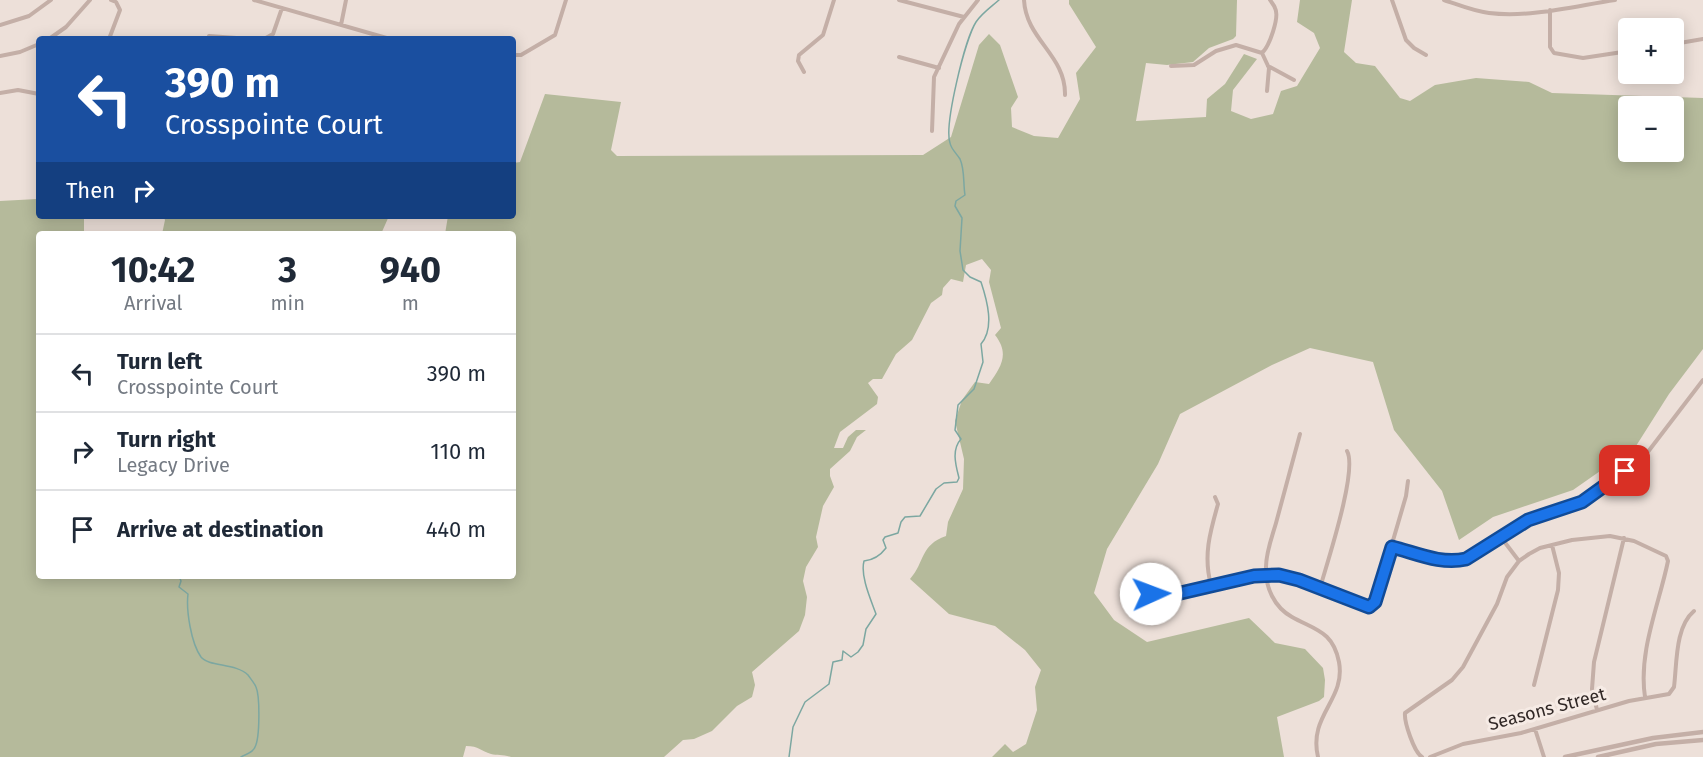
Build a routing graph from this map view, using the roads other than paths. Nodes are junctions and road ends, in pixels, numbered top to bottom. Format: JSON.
{"nodes":[{"id":1,"x":51,"y":0,"type":"edge"},
{"id":2,"x":90,"y":0,"type":"edge"},
{"id":3,"x":111,"y":0,"type":"edge"},
{"id":4,"x":254,"y":0,"type":"edge"},
{"id":5,"x":346,"y":0,"type":"edge"},
{"id":6,"x":567,"y":0,"type":"edge"},
{"id":7,"x":834,"y":0,"type":"edge"},
{"id":8,"x":899,"y":0,"type":"edge"},
{"id":9,"x":978,"y":0,"type":"edge"},
{"id":10,"x":1024,"y":0,"type":"edge"},
{"id":11,"x":1392,"y":0,"type":"edge"},
{"id":12,"x":1444,"y":0,"type":"edge"},
{"id":13,"x":1615,"y":0,"type":"edge"},
{"id":14,"x":1271,"y":2,"type":"edge"},
{"id":15,"x":282,"y":8,"type":"junction"},
{"id":16,"x":1550,"y":10,"type":"junction"},
{"id":17,"x":964,"y":17,"type":"junction"},
{"id":18,"x":0,"y":25,"type":"edge"},
{"id":19,"x":341,"y":25,"type":"junction"},
{"id":20,"x":58,"y":36,"type":"edge"},
{"id":21,"x":110,"y":36,"type":"edge"},
{"id":22,"x":269,"y":36,"type":"edge"},
{"id":23,"x":380,"y":36,"type":"edge"},
{"id":24,"x":1703,"y":39,"type":"edge"},
{"id":25,"x":1684,"y":42,"type":"edge"},
{"id":26,"x":36,"y":45,"type":"edge"},
{"id":27,"x":1262,"y":53,"type":"junction"},
{"id":28,"x":1618,"y":53,"type":"edge"},
{"id":29,"x":516,"y":55,"type":"edge"},
{"id":30,"x":1426,"y":55,"type":"dead end"},
{"id":31,"x":0,"y":56,"type":"edge"},
{"id":32,"x":900,"y":57,"type":"dead end"},
{"id":33,"x":1171,"y":66,"type":"dead end"},
{"id":34,"x":1268,"y":66,"type":"junction"},
{"id":35,"x":939,"y":68,"type":"junction"},
{"id":36,"x":804,"y":72,"type":"dead end"},
{"id":37,"x":1294,"y":80,"type":"dead end"},
{"id":38,"x":1267,"y":91,"type":"dead end"},
{"id":39,"x":0,"y":93,"type":"edge"},
{"id":40,"x":36,"y":93,"type":"edge"},
{"id":41,"x":1065,"y":95,"type":"dead end"},
{"id":42,"x":932,"y":131,"type":"dead end"},
{"id":43,"x":1703,"y":380,"type":"edge"},
{"id":44,"x":1300,"y":434,"type":"dead end"},
{"id":45,"x":1347,"y":452,"type":"dead end"},
{"id":46,"x":1408,"y":481,"type":"dead end"},
{"id":47,"x":1215,"y":497,"type":"dead end"},
{"id":48,"x":1500,"y":536,"type":"junction"},
{"id":49,"x":1624,"y":538,"type":"junction"},
{"id":50,"x":1552,"y":544,"type":"junction"},
{"id":51,"x":1392,"y":547,"type":"junction"},
{"id":52,"x":1519,"y":561,"type":"junction"},
{"id":53,"x":1142,"y":570,"type":"dead end"},
{"id":54,"x":1266,"y":575,"type":"junction"},
{"id":55,"x":1211,"y":585,"type":"junction"},
{"id":56,"x":1320,"y":588,"type":"junction"},
{"id":57,"x":1694,"y":611,"type":"dead end"},
{"id":58,"x":1534,"y":684,"type":"dead end"},
{"id":59,"x":1645,"y":697,"type":"junction"},
{"id":60,"x":1597,"y":711,"type":"junction"},
{"id":61,"x":1535,"y":729,"type":"junction"},
{"id":62,"x":1703,"y":732,"type":"edge"},
{"id":63,"x":1703,"y":740,"type":"edge"},
{"id":64,"x":1420,"y":756,"type":"edge"},
{"id":65,"x":1318,"y":757,"type":"edge"},
{"id":66,"x":1430,"y":757,"type":"edge"},
{"id":67,"x":1544,"y":757,"type":"edge"},
{"id":68,"x":1565,"y":757,"type":"edge"},
{"id":69,"x":1598,"y":757,"type":"edge"}],
"edges":[{"from":1,"to":18,"type":"street"},
{"from":2,"to":20,"type":"street"},
{"from":3,"to":21,"type":"street"},
{"from":4,"to":15,"type":"street"},
{"from":5,"to":19,"type":"street"},
{"from":6,"to":29,"type":"street"},
{"from":7,"to":36,"type":"street"},
{"from":8,"to":17,"type":"street"},
{"from":9,"to":17,"type":"street"},
{"from":10,"to":41,"type":"street"},
{"from":11,"to":30,"type":"street"},
{"from":12,"to":16,"type":"street"},
{"from":13,"to":16,"type":"street"},
{"from":14,"to":27,"type":"street"},
{"from":15,"to":19,"type":"street"},
{"from":15,"to":22,"type":"street"},
{"from":16,"to":28,"type":"street"},
{"from":17,"to":35,"type":"street"},
{"from":19,"to":23,"type":"street"},
{"from":24,"to":25,"type":"street"},
{"from":26,"to":31,"type":"street"},
{"from":27,"to":33,"type":"street"},
{"from":27,"to":34,"type":"street"},
{"from":32,"to":35,"type":"street"},
{"from":34,"to":37,"type":"street"},
{"from":34,"to":38,"type":"street"},
{"from":35,"to":42,"type":"street"},
{"from":39,"to":40,"type":"street"},
{"from":43,"to":48,"type":"street"},
{"from":44,"to":54,"type":"street"},
{"from":45,"to":56,"type":"street"},
{"from":46,"to":51,"type":"street"},
{"from":47,"to":55,"type":"street"},
{"from":48,"to":51,"type":"street"},
{"from":48,"to":52,"type":"street"},
{"from":49,"to":50,"type":"street"},
{"from":49,"to":59,"type":"street"},
{"from":49,"to":60,"type":"street"},
{"from":50,"to":52,"type":"street"},
{"from":50,"to":58,"type":"street"},
{"from":51,"to":56,"type":"street"},
{"from":52,"to":64,"type":"street"},
{"from":53,"to":55,"type":"street"},
{"from":54,"to":55,"type":"street"},
{"from":54,"to":56,"type":"street"},
{"from":54,"to":65,"type":"street"},
{"from":57,"to":59,"type":"street","name":"Seasons Street"},
{"from":59,"to":60,"type":"street","name":"Seasons Street"},
{"from":60,"to":61,"type":"street","name":"Seasons Street"},
{"from":61,"to":66,"type":"street","name":"Seasons Street"},
{"from":61,"to":67,"type":"street"},
{"from":62,"to":68,"type":"street"},
{"from":63,"to":69,"type":"street"}]}
